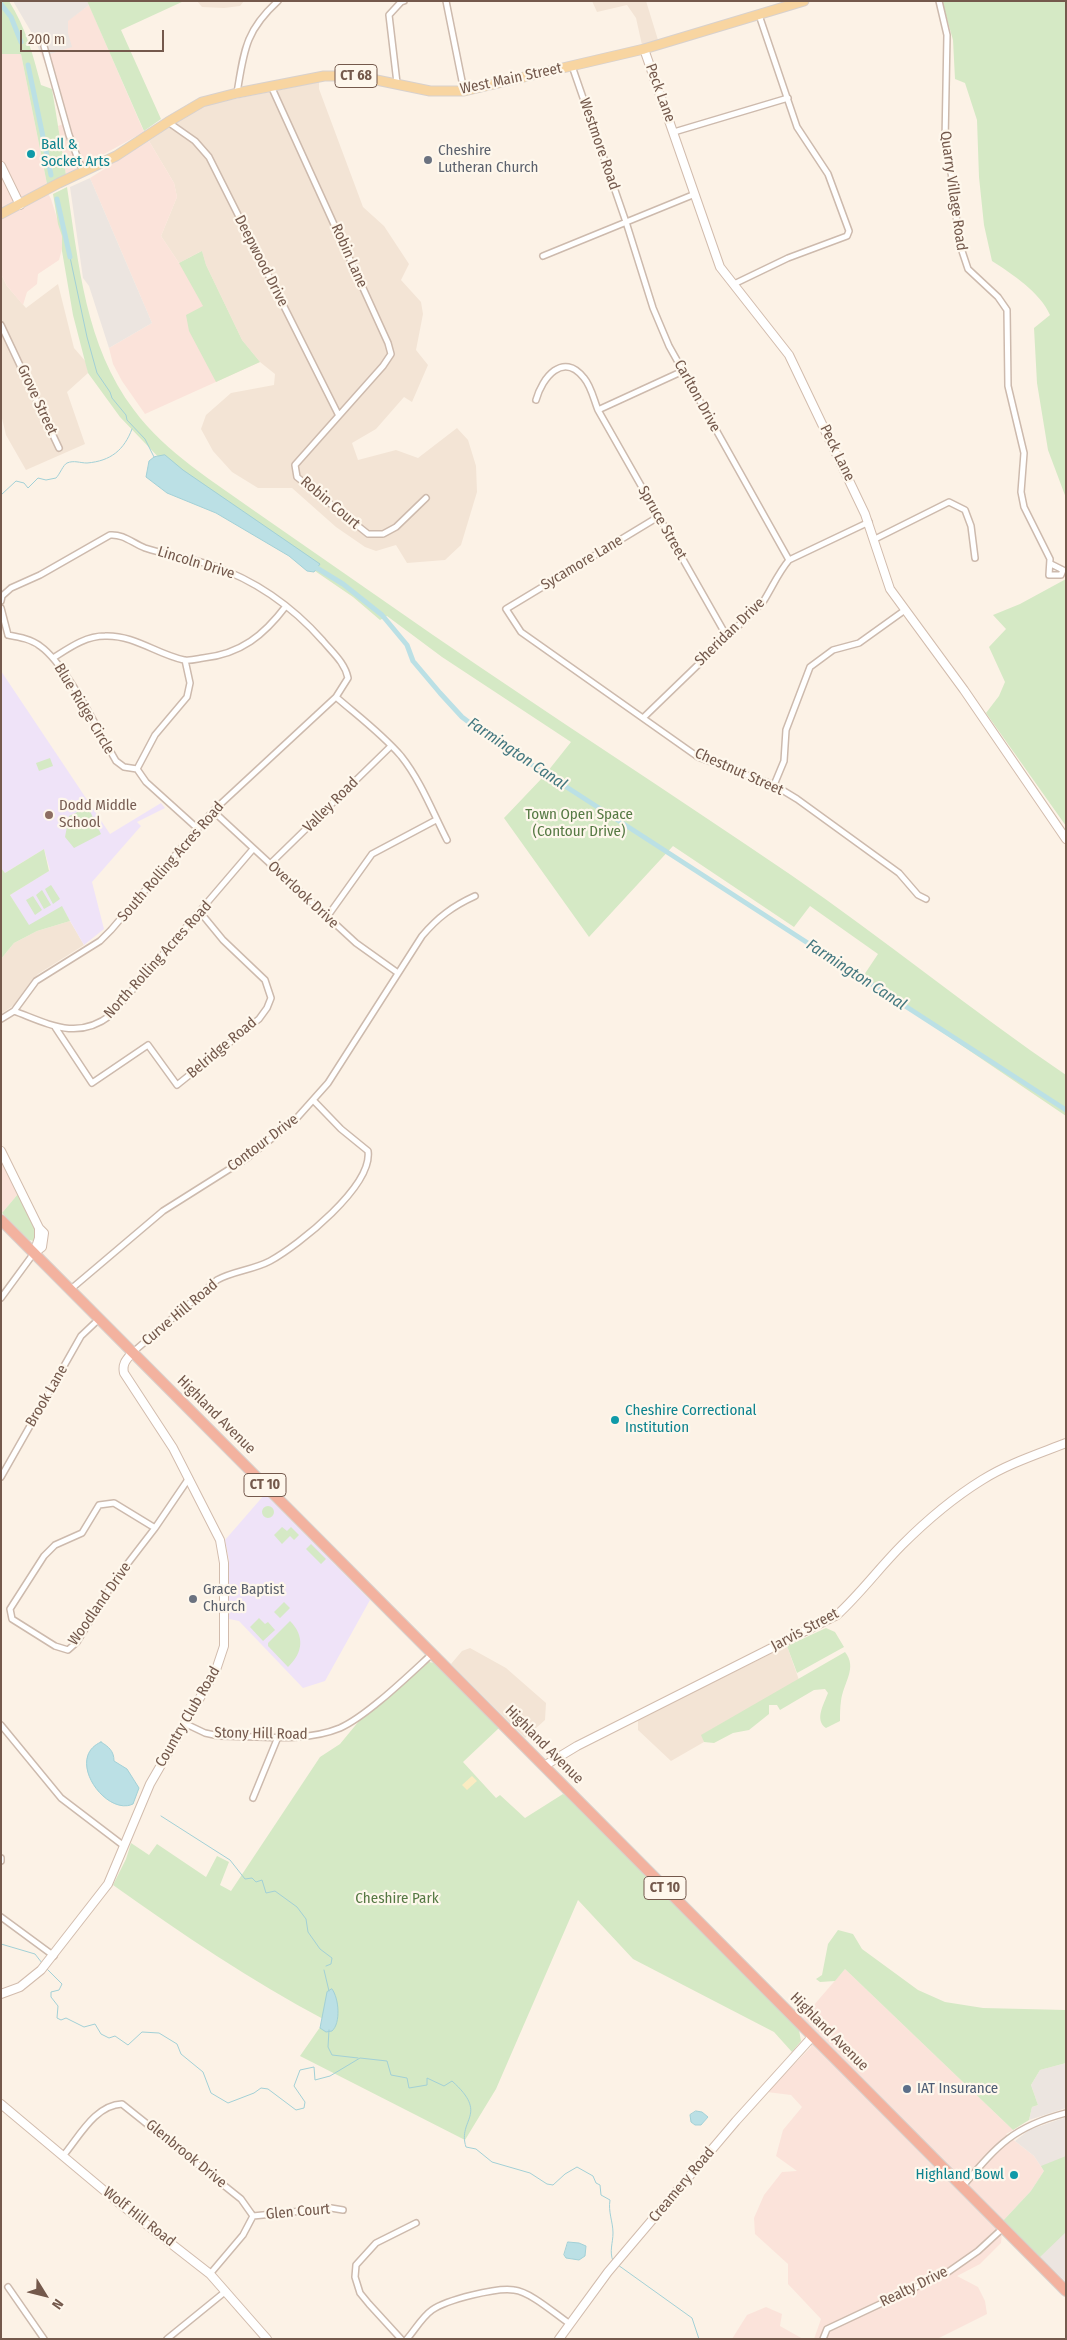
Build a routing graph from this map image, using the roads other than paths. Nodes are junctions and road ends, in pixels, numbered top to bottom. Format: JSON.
{"nodes":[{"id":1,"x":278,"y":1,"type":"edge"},
{"id":2,"x":404,"y":1,"type":"edge"},
{"id":3,"x":446,"y":1,"type":"edge"},
{"id":4,"x":804,"y":1,"type":"edge"},
{"id":5,"x":939,"y":1,"type":"edge"},
{"id":6,"x":272,"y":4,"type":"edge"},
{"id":7,"x":759,"y":15,"type":"junction"},
{"id":8,"x":44,"y":46,"type":"dead end"},
{"id":9,"x":644,"y":49,"type":"junction"},
{"id":10,"x":572,"y":66,"type":"junction"},
{"id":11,"x":397,"y":83,"type":"junction"},
{"id":12,"x":271,"y":86,"type":"junction"},
{"id":13,"x":464,"y":91,"type":"junction"},
{"id":14,"x":237,"y":93,"type":"junction"},
{"id":15,"x":788,"y":98,"type":"junction"},
{"id":16,"x":168,"y":122,"type":"junction"},
{"id":17,"x":674,"y":132,"type":"junction"},
{"id":18,"x":1,"y":166,"type":"edge"},
{"id":19,"x":83,"y":172,"type":"junction"},
{"id":20,"x":695,"y":194,"type":"junction"},
{"id":21,"x":20,"y":205,"type":"junction"},
{"id":22,"x":1,"y":214,"type":"edge"},
{"id":23,"x":626,"y":222,"type":"junction"},
{"id":24,"x":543,"y":256,"type":"dead end"},
{"id":25,"x":734,"y":284,"type":"junction"},
{"id":26,"x":1,"y":325,"type":"edge"},
{"id":27,"x":683,"y":371,"type":"junction"},
{"id":28,"x":536,"y":400,"type":"dead end"},
{"id":29,"x":598,"y":410,"type":"junction"},
{"id":30,"x":338,"y":414,"type":"junction"},
{"id":31,"x":59,"y":448,"type":"dead end"},
{"id":32,"x":426,"y":498,"type":"dead end"},
{"id":33,"x":658,"y":517,"type":"junction"},
{"id":34,"x":869,"y":522,"type":"junction"},
{"id":35,"x":875,"y":539,"type":"junction"},
{"id":36,"x":975,"y":558,"type":"dead end"},
{"id":37,"x":789,"y":560,"type":"junction"},
{"id":38,"x":1051,"y":564,"type":"dead end"},
{"id":39,"x":1,"y":601,"type":"edge"},
{"id":40,"x":286,"y":606,"type":"junction"},
{"id":41,"x":1,"y":608,"type":"edge"},
{"id":42,"x":506,"y":609,"type":"joint"},
{"id":43,"x":905,"y":610,"type":"junction"},
{"id":44,"x":726,"y":635,"type":"junction"},
{"id":45,"x":8,"y":636,"type":"junction"},
{"id":46,"x":1,"y":639,"type":"edge"},
{"id":47,"x":53,"y":658,"type":"junction"},
{"id":48,"x":186,"y":660,"type":"junction"},
{"id":49,"x":336,"y":697,"type":"junction"},
{"id":50,"x":643,"y":718,"type":"junction"},
{"id":51,"x":391,"y":746,"type":"junction"},
{"id":52,"x":137,"y":769,"type":"junction"},
{"id":53,"x":774,"y":785,"type":"junction"},
{"id":54,"x":213,"y":811,"type":"junction"},
{"id":55,"x":436,"y":820,"type":"junction"},
{"id":56,"x":197,"y":828,"type":"junction"},
{"id":57,"x":447,"y":840,"type":"dead end"},
{"id":58,"x":1066,"y":840,"type":"edge"},
{"id":59,"x":254,"y":849,"type":"junction"},
{"id":60,"x":270,"y":864,"type":"junction"},
{"id":61,"x":476,"y":896,"type":"dead end"},
{"id":62,"x":926,"y":899,"type":"dead end"},
{"id":63,"x":200,"y":912,"type":"junction"},
{"id":64,"x":327,"y":917,"type":"junction"},
{"id":65,"x":398,"y":973,"type":"junction"},
{"id":66,"x":14,"y":1011,"type":"junction"},
{"id":67,"x":1,"y":1019,"type":"edge"},
{"id":68,"x":55,"y":1026,"type":"junction"},
{"id":69,"x":314,"y":1101,"type":"junction"},
{"id":70,"x":1,"y":1151,"type":"edge"},
{"id":71,"x":1,"y":1220,"type":"edge"},
{"id":72,"x":34,"y":1253,"type":"junction"},
{"id":73,"x":71,"y":1289,"type":"junction"},
{"id":74,"x":1,"y":1298,"type":"edge"},
{"id":75,"x":99,"y":1319,"type":"junction"},
{"id":76,"x":132,"y":1353,"type":"junction"},
{"id":77,"x":1066,"y":1443,"type":"edge"},
{"id":78,"x":1,"y":1477,"type":"edge"},
{"id":79,"x":189,"y":1478,"type":"junction"},
{"id":80,"x":155,"y":1528,"type":"junction"},
{"id":81,"x":432,"y":1654,"type":"junction"},
{"id":82,"x":184,"y":1723,"type":"junction"},
{"id":83,"x":1,"y":1725,"type":"edge"},
{"id":84,"x":278,"y":1737,"type":"junction"},
{"id":85,"x":544,"y":1766,"type":"junction"},
{"id":86,"x":253,"y":1798,"type":"dead end"},
{"id":87,"x":124,"y":1846,"type":"junction"},
{"id":88,"x":1,"y":1917,"type":"edge"},
{"id":89,"x":52,"y":1958,"type":"junction"},
{"id":90,"x":1,"y":1994,"type":"edge"},
{"id":91,"x":812,"y":2037,"type":"junction"},
{"id":92,"x":1,"y":2104,"type":"edge"},
{"id":93,"x":1066,"y":2113,"type":"edge"},
{"id":94,"x":63,"y":2156,"type":"junction"},
{"id":95,"x":962,"y":2186,"type":"junction"},
{"id":96,"x":343,"y":2210,"type":"dead end"},
{"id":97,"x":252,"y":2216,"type":"junction"},
{"id":98,"x":416,"y":2223,"type":"dead end"},
{"id":99,"x":1003,"y":2228,"type":"junction"},
{"id":100,"x":210,"y":2274,"type":"junction"},
{"id":101,"x":8,"y":2287,"type":"dead end"},
{"id":102,"x":226,"y":2290,"type":"junction"},
{"id":103,"x":1066,"y":2291,"type":"edge"},
{"id":104,"x":570,"y":2324,"type":"junction"},
{"id":105,"x":44,"y":2339,"type":"edge"},
{"id":106,"x":167,"y":2339,"type":"edge"},
{"id":107,"x":268,"y":2339,"type":"edge"},
{"id":108,"x":401,"y":2339,"type":"edge"},
{"id":109,"x":407,"y":2339,"type":"edge"},
{"id":110,"x":559,"y":2339,"type":"edge"},
{"id":111,"x":823,"y":2339,"type":"edge"}],
"edges":[{"from":1,"to":6,"type":"street"},
{"from":2,"to":11,"type":"street"},
{"from":3,"to":13,"type":"street"},
{"from":4,"to":7,"type":"main road","name":"West Main Street","number":"CT 68"},
{"from":5,"to":38,"type":"street","name":"Quarry Village Road"},
{"from":6,"to":14,"type":"street"},
{"from":7,"to":9,"type":"main road","name":"West Main Street","number":"CT 68"},
{"from":7,"to":15,"type":"street"},
{"from":8,"to":19,"type":"street"},
{"from":9,"to":10,"type":"main road","name":"West Main Street","number":"CT 68"},
{"from":9,"to":17,"type":"street","name":"Peck Lane"},
{"from":10,"to":13,"type":"main road","name":"West Main Street","number":"CT 68"},
{"from":10,"to":23,"type":"street","name":"Westmore Road"},
{"from":11,"to":12,"type":"main road","name":"West Main Street","number":"CT 68"},
{"from":11,"to":13,"type":"main road","name":"West Main Street","number":"CT 68"},
{"from":12,"to":14,"type":"main road","name":"West Main Street","number":"CT 68"},
{"from":12,"to":30,"type":"street","name":"Robin Lane"},
{"from":14,"to":16,"type":"main road","name":"West Main Street","number":"CT 68"},
{"from":15,"to":17,"type":"street"},
{"from":15,"to":25,"type":"street"},
{"from":16,"to":19,"type":"main road","name":"West Main Street","number":"CT 68"},
{"from":16,"to":30,"type":"street","name":"Deepwood Drive"},
{"from":17,"to":20,"type":"street","name":"Peck Lane"},
{"from":18,"to":21,"type":"street"},
{"from":19,"to":21,"type":"main road","name":"West Main Street","number":"CT 68"},
{"from":20,"to":23,"type":"street"},
{"from":20,"to":25,"type":"street","name":"Peck Lane"},
{"from":21,"to":22,"type":"main road","name":"West Main Street","number":"CT 68"},
{"from":23,"to":24,"type":"street"},
{"from":23,"to":27,"type":"street","name":"Carlton Drive"},
{"from":25,"to":34,"type":"street","name":"Peck Lane"},
{"from":26,"to":31,"type":"street","name":"Grove Street"},
{"from":27,"to":29,"type":"street"},
{"from":27,"to":37,"type":"street","name":"Carlton Drive"},
{"from":28,"to":29,"type":"street","name":"Spruce Street"},
{"from":29,"to":33,"type":"street","name":"Spruce Street"},
{"from":30,"to":32,"type":"street","name":"Robin Court"},
{"from":33,"to":42,"type":"street","name":"Sycamore Lane"},
{"from":33,"to":44,"type":"street","name":"Spruce Street"},
{"from":34,"to":35,"type":"street","name":"Peck Lane"},
{"from":34,"to":37,"type":"street"},
{"from":35,"to":36,"type":"street"},
{"from":35,"to":43,"type":"street","name":"Peck Lane"},
{"from":37,"to":44,"type":"street","name":"Sheridan Drive"},
{"from":39,"to":40,"type":"street","name":"Lincoln Drive"},
{"from":40,"to":48,"type":"street"},
{"from":40,"to":49,"type":"street","name":"Lincoln Drive"},
{"from":41,"to":45,"type":"street"},
{"from":42,"to":50,"type":"street","name":"Chestnut Street"},
{"from":43,"to":53,"type":"street"},
{"from":43,"to":58,"type":"street","name":"Peck Lane"},
{"from":44,"to":50,"type":"street","name":"Sheridan Drive"},
{"from":45,"to":46,"type":"street"},
{"from":45,"to":47,"type":"street","name":"Blue Ridge Circle"},
{"from":47,"to":48,"type":"street"},
{"from":47,"to":52,"type":"street","name":"Blue Ridge Circle"},
{"from":48,"to":52,"type":"street"},
{"from":49,"to":51,"type":"street"},
{"from":49,"to":54,"type":"street","name":"South Rolling Acres Road"},
{"from":50,"to":53,"type":"street","name":"Chestnut Street"},
{"from":51,"to":55,"type":"street"},
{"from":51,"to":60,"type":"street","name":"Valley Road"},
{"from":52,"to":56,"type":"street"},
{"from":53,"to":62,"type":"street","name":"Chestnut Street"},
{"from":54,"to":56,"type":"street","name":"South Rolling Acres Road"},
{"from":54,"to":59,"type":"street","name":"Overlook Drive"},
{"from":55,"to":57,"type":"street"},
{"from":55,"to":64,"type":"street"},
{"from":56,"to":66,"type":"street","name":"South Rolling Acres Road"},
{"from":59,"to":60,"type":"street","name":"Overlook Drive"},
{"from":59,"to":63,"type":"street","name":"North Rolling Acres Road"},
{"from":60,"to":64,"type":"street","name":"Overlook Drive"},
{"from":61,"to":65,"type":"street","name":"Contour Drive"},
{"from":63,"to":68,"type":"street","name":"North Rolling Acres Road"},
{"from":63,"to":68,"type":"street","name":"Belridge Road"},
{"from":64,"to":65,"type":"street","name":"Overlook Drive"},
{"from":65,"to":69,"type":"street","name":"Contour Drive"},
{"from":66,"to":67,"type":"street","name":"South Rolling Acres Road"},
{"from":66,"to":68,"type":"street","name":"North Rolling Acres Road"},
{"from":69,"to":73,"type":"street","name":"Contour Drive"},
{"from":69,"to":76,"type":"street","name":"Curve Hill Road"},
{"from":70,"to":72,"type":"street"},
{"from":71,"to":72,"type":"highway","name":"Highland Avenue","number":"CT 10"},
{"from":72,"to":73,"type":"highway","name":"Highland Avenue","number":"CT 10"},
{"from":72,"to":74,"type":"street"},
{"from":73,"to":75,"type":"highway","name":"Highland Avenue","number":"CT 10"},
{"from":75,"to":76,"type":"highway","name":"Highland Avenue","number":"CT 10"},
{"from":75,"to":78,"type":"street","name":"Brook Lane"},
{"from":76,"to":79,"type":"street","name":"Country Club Road"},
{"from":76,"to":81,"type":"highway","name":"Highland Avenue","number":"CT 10"},
{"from":77,"to":85,"type":"street","name":"Jarvis Street"},
{"from":79,"to":80,"type":"street","name":"Woodland Drive"},
{"from":79,"to":82,"type":"street","name":"Country Club Road"},
{"from":80,"to":80,"type":"street","name":"Woodland Drive"},
{"from":81,"to":84,"type":"street","name":"Stony Hill Road"},
{"from":81,"to":85,"type":"highway","name":"Highland Avenue","number":"CT 10"},
{"from":82,"to":84,"type":"street","name":"Stony Hill Road"},
{"from":82,"to":87,"type":"street","name":"Country Club Road"},
{"from":83,"to":87,"type":"street"},
{"from":84,"to":86,"type":"street"},
{"from":85,"to":91,"type":"highway","name":"Highland Avenue","number":"CT 10"},
{"from":87,"to":89,"type":"street","name":"Country Club Road"},
{"from":88,"to":89,"type":"street"},
{"from":89,"to":90,"type":"street","name":"Country Club Road"},
{"from":91,"to":95,"type":"highway","name":"Highland Avenue","number":"CT 10"},
{"from":91,"to":104,"type":"street","name":"Creamery Road"},
{"from":92,"to":94,"type":"street","name":"Wolf Hill Road"},
{"from":93,"to":95,"type":"street"},
{"from":94,"to":97,"type":"street","name":"Glenbrook Drive"},
{"from":94,"to":100,"type":"street","name":"Wolf Hill Road"},
{"from":95,"to":99,"type":"highway","name":"Highland Avenue","number":"CT 10"},
{"from":96,"to":97,"type":"street","name":"Glen Court"},
{"from":97,"to":100,"type":"street"},
{"from":98,"to":108,"type":"street"},
{"from":99,"to":103,"type":"highway","name":"Highland Avenue","number":"CT 10"},
{"from":99,"to":111,"type":"street","name":"Realty Drive"},
{"from":100,"to":102,"type":"street","name":"Wolf Hill Road"},
{"from":101,"to":105,"type":"street"},
{"from":102,"to":106,"type":"street"},
{"from":102,"to":107,"type":"street","name":"Wolf Hill Road"},
{"from":104,"to":109,"type":"street"},
{"from":104,"to":110,"type":"street","name":"Creamery Road"}]}
